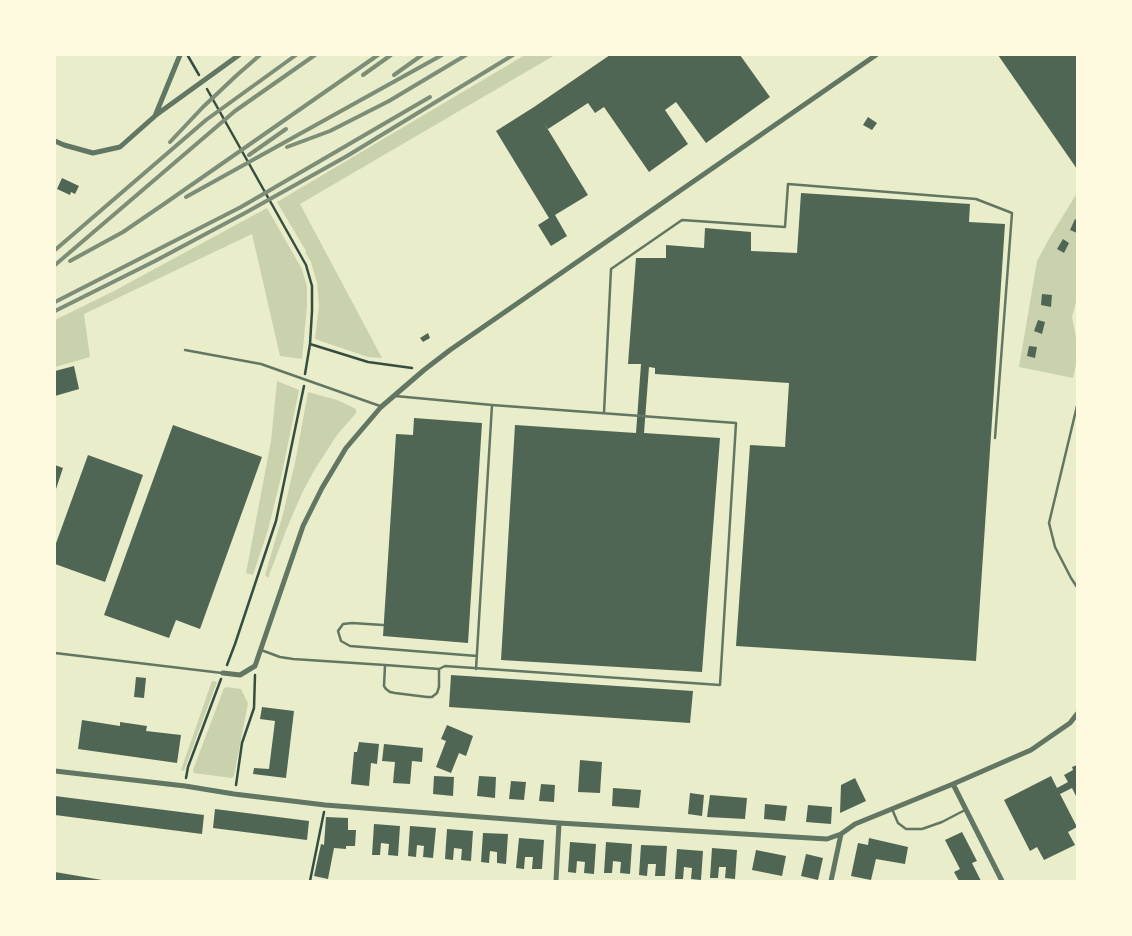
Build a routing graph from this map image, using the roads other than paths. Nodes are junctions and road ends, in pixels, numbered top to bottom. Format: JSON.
{"nodes":[{"id":1,"x":180,"y":55,"type":"edge"},
{"id":2,"x":239,"y":55,"type":"edge"},
{"id":3,"x":876,"y":55,"type":"edge"},
{"id":4,"x":155,"y":116,"type":"junction"},
{"id":5,"x":55,"y":141,"type":"edge"},
{"id":6,"x":184,"y":350,"type":"dead end"},
{"id":7,"x":394,"y":396,"type":"junction"},
{"id":8,"x":492,"y":405,"type":"junction"},
{"id":9,"x":1077,"y":406,"type":"edge"},
{"id":10,"x":381,"y":407,"type":"junction"},
{"id":11,"x":604,"y":413,"type":"junction"},
{"id":12,"x":995,"y":438,"type":"dead end"},
{"id":13,"x":1077,"y":587,"type":"edge"},
{"id":14,"x":384,"y":624,"type":"dead end"},
{"id":15,"x":261,"y":650,"type":"junction"},
{"id":16,"x":55,"y":653,"type":"edge"},
{"id":17,"x":477,"y":656,"type":"junction"},
{"id":18,"x":385,"y":665,"type":"junction"},
{"id":19,"x":439,"y":669,"type":"junction"},
{"id":20,"x":476,"y":669,"type":"junction"},
{"id":21,"x":223,"y":673,"type":"joint"},
{"id":22,"x":1077,"y":714,"type":"edge"},
{"id":23,"x":55,"y":770,"type":"edge"},
{"id":24,"x":953,"y":784,"type":"junction"},
{"id":25,"x":892,"y":809,"type":"junction"},
{"id":26,"x":966,"y":809,"type":"junction"},
{"id":27,"x":559,"y":823,"type":"junction"},
{"id":28,"x":841,"y":834,"type":"junction"},
{"id":29,"x":556,"y":881,"type":"edge"},
{"id":30,"x":831,"y":881,"type":"edge"},
{"id":31,"x":1002,"y":881,"type":"edge"}],
"edges":[{"from":1,"to":4,"type":"street"},
{"from":2,"to":4,"type":"street"},
{"from":3,"to":7,"type":"street"},
{"from":4,"to":5,"type":"street"},
{"from":6,"to":10,"type":"lane"},
{"from":7,"to":8,"type":"lane"},
{"from":7,"to":10,"type":"street"},
{"from":8,"to":11,"type":"lane"},
{"from":8,"to":17,"type":"lane"},
{"from":9,"to":13,"type":"lane"},
{"from":10,"to":15,"type":"street"},
{"from":11,"to":12,"type":"lane"},
{"from":11,"to":20,"type":"lane"},
{"from":14,"to":17,"type":"lane"},
{"from":15,"to":18,"type":"lane"},
{"from":15,"to":21,"type":"street"},
{"from":16,"to":21,"type":"lane"},
{"from":17,"to":20,"type":"lane"},
{"from":18,"to":19,"type":"lane"},
{"from":18,"to":19,"type":"lane"},
{"from":19,"to":20,"type":"lane"},
{"from":22,"to":24,"type":"street"},
{"from":23,"to":27,"type":"street"},
{"from":24,"to":25,"type":"street"},
{"from":24,"to":26,"type":"street"},
{"from":25,"to":26,"type":"lane"},
{"from":25,"to":28,"type":"street"},
{"from":26,"to":31,"type":"street"},
{"from":27,"to":28,"type":"street"},
{"from":27,"to":29,"type":"street"},
{"from":28,"to":30,"type":"street"}]}
